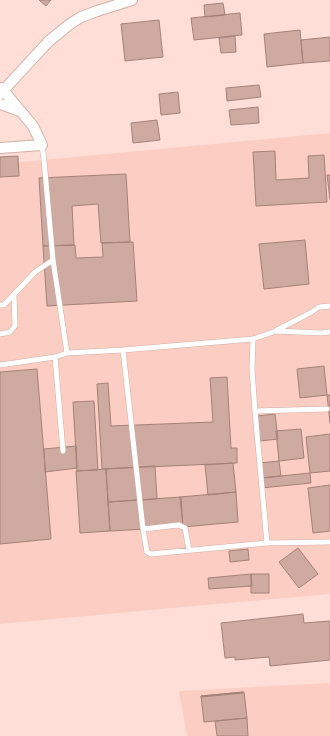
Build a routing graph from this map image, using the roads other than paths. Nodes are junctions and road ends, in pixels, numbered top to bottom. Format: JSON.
{"nodes":[{"id":1,"x":132,"y":0,"type":"edge"},
{"id":2,"x":1,"y":91,"type":"edge"},
{"id":3,"x":0,"y":104,"type":"edge"},
{"id":4,"x":20,"y":112,"type":"junction"},
{"id":5,"x":42,"y":144,"type":"junction"},
{"id":6,"x":0,"y":148,"type":"edge"},
{"id":7,"x":53,"y":260,"type":"junction"},
{"id":8,"x":14,"y":294,"type":"junction"},
{"id":9,"x":0,"y":305,"type":"edge"},
{"id":10,"x":330,"y":306,"type":"edge"},
{"id":11,"x":276,"y":331,"type":"junction"},
{"id":12,"x":330,"y":332,"type":"edge"},
{"id":13,"x":0,"y":334,"type":"edge"},
{"id":14,"x":253,"y":339,"type":"junction"},
{"id":15,"x":123,"y":350,"type":"junction"},
{"id":16,"x":67,"y":353,"type":"junction"},
{"id":17,"x":55,"y":357,"type":"junction"},
{"id":18,"x":0,"y":364,"type":"edge"},
{"id":19,"x":327,"y":409,"type":"dead end"},
{"id":20,"x":255,"y":411,"type":"junction"},
{"id":21,"x":63,"y":451,"type":"dead end"},
{"id":22,"x":143,"y":529,"type":"junction"},
{"id":23,"x":330,"y":542,"type":"edge"},
{"id":24,"x":267,"y":543,"type":"junction"},
{"id":25,"x":189,"y":550,"type":"junction"}],
"edges":[{"from":1,"to":2,"type":"street"},
{"from":2,"to":4,"type":"street"},
{"from":3,"to":4,"type":"street"},
{"from":4,"to":5,"type":"street"},
{"from":5,"to":6,"type":"street"},
{"from":5,"to":7,"type":"lane"},
{"from":7,"to":8,"type":"lane"},
{"from":7,"to":16,"type":"lane"},
{"from":8,"to":9,"type":"lane"},
{"from":8,"to":13,"type":"lane"},
{"from":10,"to":11,"type":"lane"},
{"from":11,"to":12,"type":"lane"},
{"from":11,"to":14,"type":"lane"},
{"from":14,"to":15,"type":"lane"},
{"from":14,"to":20,"type":"lane"},
{"from":15,"to":16,"type":"lane"},
{"from":15,"to":22,"type":"lane"},
{"from":16,"to":17,"type":"lane"},
{"from":17,"to":18,"type":"lane"},
{"from":17,"to":21,"type":"lane"},
{"from":19,"to":20,"type":"lane"},
{"from":20,"to":24,"type":"lane"},
{"from":22,"to":25,"type":"lane"},
{"from":22,"to":25,"type":"lane"},
{"from":23,"to":24,"type":"lane"},
{"from":24,"to":25,"type":"lane"}]}
